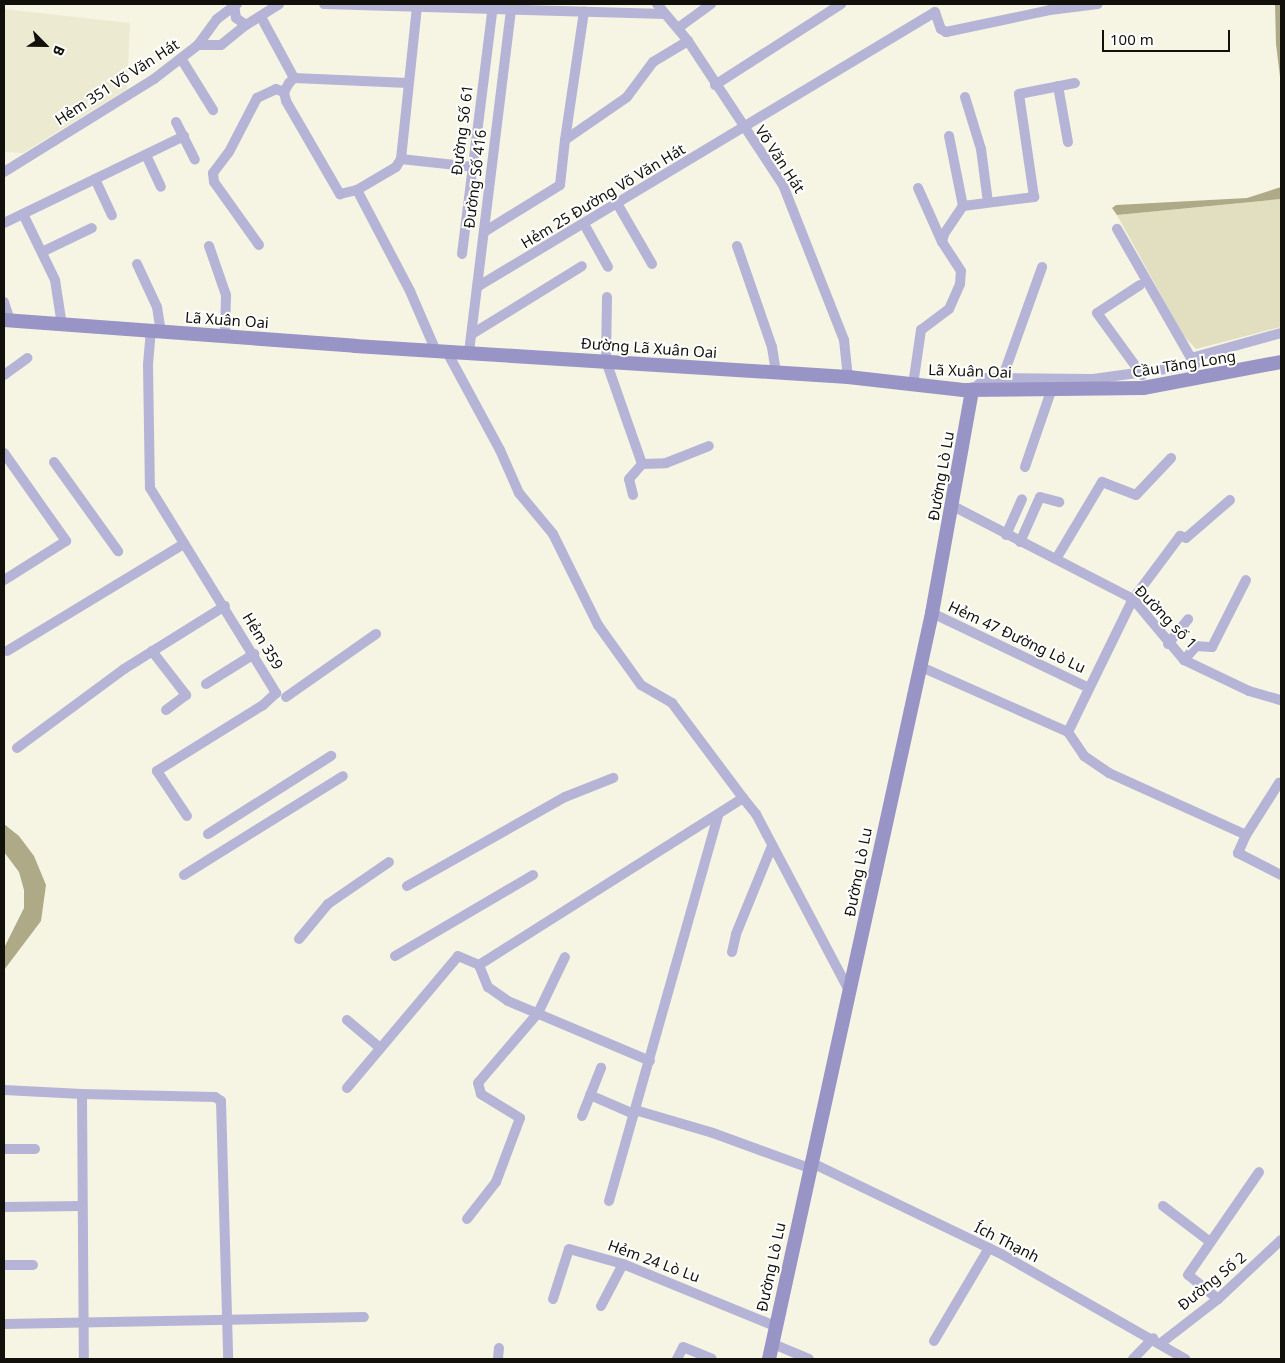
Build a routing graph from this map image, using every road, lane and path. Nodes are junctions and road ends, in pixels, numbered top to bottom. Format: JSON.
{"nodes":[{"id":1,"x":279,"y":4,"type":"edge"},
{"id":2,"x":324,"y":4,"type":"edge"},
{"id":3,"x":344,"y":4,"type":"edge"},
{"id":4,"x":657,"y":4,"type":"edge"},
{"id":5,"x":711,"y":4,"type":"edge"},
{"id":6,"x":841,"y":4,"type":"edge"},
{"id":7,"x":1098,"y":4,"type":"edge"},
{"id":8,"x":235,"y":5,"type":"edge"},
{"id":9,"x":396,"y":5,"type":"edge"},
{"id":10,"x":417,"y":6,"type":"junction"},
{"id":11,"x":493,"y":6,"type":"edge"},
{"id":12,"x":512,"y":6,"type":"edge"},
{"id":13,"x":584,"y":11,"type":"junction"},
{"id":14,"x":665,"y":14,"type":"junction"},
{"id":15,"x":261,"y":17,"type":"junction"},
{"id":16,"x":246,"y":25,"type":"junction"},
{"id":17,"x":678,"y":28,"type":"junction"},
{"id":18,"x":688,"y":41,"type":"junction"},
{"id":19,"x":198,"y":45,"type":"junction"},
{"id":20,"x":182,"y":60,"type":"junction"},
{"id":21,"x":294,"y":78,"type":"junction"},
{"id":22,"x":408,"y":83,"type":"junction"},
{"id":23,"x":1075,"y":83,"type":"dead end"},
{"id":24,"x":715,"y":85,"type":"junction"},
{"id":25,"x":1058,"y":86,"type":"junction"},
{"id":26,"x":284,"y":92,"type":"junction"},
{"id":27,"x":965,"y":97,"type":"dead end"},
{"id":28,"x":213,"y":110,"type":"dead end"},
{"id":29,"x":176,"y":122,"type":"dead end"},
{"id":30,"x":743,"y":129,"type":"junction"},
{"id":31,"x":184,"y":136,"type":"junction"},
{"id":32,"x":950,"y":136,"type":"dead end"},
{"id":33,"x":565,"y":140,"type":"junction"},
{"id":34,"x":1068,"y":142,"type":"dead end"},
{"id":35,"x":146,"y":155,"type":"junction"},
{"id":36,"x":401,"y":159,"type":"junction"},
{"id":37,"x":195,"y":160,"type":"dead end"},
{"id":38,"x":473,"y":167,"type":"junction"},
{"id":39,"x":4,"y":172,"type":"edge"},
{"id":40,"x":95,"y":179,"type":"junction"},
{"id":41,"x":162,"y":187,"type":"dead end"},
{"id":42,"x":918,"y":188,"type":"dead end"},
{"id":43,"x":357,"y":190,"type":"junction"},
{"id":44,"x":988,"y":202,"type":"junction"},
{"id":45,"x":618,"y":205,"type":"junction"},
{"id":46,"x":963,"y":206,"type":"junction"},
{"id":47,"x":23,"y":214,"type":"junction"},
{"id":48,"x":112,"y":215,"type":"dead end"},
{"id":49,"x":4,"y":223,"type":"edge"},
{"id":50,"x":584,"y":224,"type":"junction"},
{"id":51,"x":92,"y":228,"type":"dead end"},
{"id":52,"x":1117,"y":229,"type":"dead end"},
{"id":53,"x":484,"y":232,"type":"junction"},
{"id":54,"x":942,"y":242,"type":"junction"},
{"id":55,"x":259,"y":245,"type":"dead end"},
{"id":56,"x":209,"y":246,"type":"dead end"},
{"id":57,"x":736,"y":246,"type":"dead end"},
{"id":58,"x":44,"y":251,"type":"junction"},
{"id":59,"x":462,"y":254,"type":"dead end"},
{"id":60,"x":137,"y":264,"type":"dead end"},
{"id":61,"x":652,"y":264,"type":"dead end"},
{"id":62,"x":582,"y":266,"type":"dead end"},
{"id":63,"x":608,"y":267,"type":"dead end"},
{"id":64,"x":1042,"y":267,"type":"dead end"},
{"id":65,"x":1140,"y":285,"type":"dead end"},
{"id":66,"x":477,"y":287,"type":"junction"},
{"id":67,"x":607,"y":297,"type":"dead end"},
{"id":68,"x":4,"y":302,"type":"edge"},
{"id":69,"x":7,"y":320,"type":"edge"},
{"id":70,"x":62,"y":326,"type":"junction"},
{"id":71,"x":156,"y":331,"type":"junction"},
{"id":72,"x":1281,"y":333,"type":"edge"},
{"id":73,"x":472,"y":334,"type":"junction"},
{"id":74,"x":225,"y":337,"type":"junction"},
{"id":75,"x":441,"y":351,"type":"junction"},
{"id":76,"x":469,"y":352,"type":"junction"},
{"id":77,"x":27,"y":358,"type":"dead end"},
{"id":78,"x":606,"y":361,"type":"junction"},
{"id":79,"x":1193,"y":362,"type":"junction"},
{"id":80,"x":1281,"y":362,"type":"edge"},
{"id":81,"x":776,"y":372,"type":"junction"},
{"id":82,"x":1142,"y":375,"type":"junction"},
{"id":83,"x":4,"y":376,"type":"edge"},
{"id":84,"x":848,"y":377,"type":"junction"},
{"id":85,"x":1002,"y":379,"type":"junction"},
{"id":86,"x":913,"y":385,"type":"junction"},
{"id":87,"x":972,"y":390,"type":"junction"},
{"id":88,"x":1051,"y":391,"type":"junction"},
{"id":89,"x":1092,"y":391,"type":"joint"},
{"id":90,"x":709,"y":446,"type":"dead end"},
{"id":91,"x":4,"y":453,"type":"edge"},
{"id":92,"x":1171,"y":458,"type":"dead end"},
{"id":93,"x":54,"y":462,"type":"dead end"},
{"id":94,"x":642,"y":464,"type":"junction"},
{"id":95,"x":1026,"y":467,"type":"dead end"},
{"id":96,"x":633,"y":495,"type":"dead end"},
{"id":97,"x":1022,"y":499,"type":"dead end"},
{"id":98,"x":1230,"y":500,"type":"dead end"},
{"id":99,"x":1060,"y":502,"type":"dead end"},
{"id":100,"x":953,"y":506,"type":"junction"},
{"id":101,"x":1006,"y":534,"type":"junction"},
{"id":102,"x":1020,"y":542,"type":"junction"},
{"id":103,"x":184,"y":544,"type":"junction"},
{"id":104,"x":118,"y":551,"type":"dead end"},
{"id":105,"x":1056,"y":559,"type":"junction"},
{"id":106,"x":4,"y":580,"type":"edge"},
{"id":107,"x":1246,"y":580,"type":"dead end"},
{"id":108,"x":1133,"y":599,"type":"junction"},
{"id":109,"x":225,"y":606,"type":"junction"},
{"id":110,"x":932,"y":614,"type":"junction"},
{"id":111,"x":1188,"y":619,"type":"dead end"},
{"id":112,"x":376,"y":634,"type":"dead end"},
{"id":113,"x":1168,"y":644,"type":"junction"},
{"id":114,"x":7,"y":651,"type":"dead end"},
{"id":115,"x":152,"y":651,"type":"junction"},
{"id":116,"x":254,"y":654,"type":"junction"},
{"id":117,"x":1184,"y":660,"type":"junction"},
{"id":118,"x":919,"y":666,"type":"junction"},
{"id":119,"x":206,"y":684,"type":"dead end"},
{"id":120,"x":1089,"y":688,"type":"junction"},
{"id":121,"x":281,"y":695,"type":"junction"},
{"id":122,"x":1281,"y":700,"type":"edge"},
{"id":123,"x":166,"y":710,"type":"dead end"},
{"id":124,"x":1068,"y":732,"type":"junction"},
{"id":125,"x":16,"y":748,"type":"dead end"},
{"id":126,"x":331,"y":756,"type":"dead end"},
{"id":127,"x":343,"y":776,"type":"dead end"},
{"id":128,"x":613,"y":778,"type":"dead end"},
{"id":129,"x":1279,"y":783,"type":"dead end"},
{"id":130,"x":743,"y":798,"type":"junction"},
{"id":131,"x":718,"y":815,"type":"junction"},
{"id":132,"x":187,"y":816,"type":"dead end"},
{"id":133,"x":208,"y":834,"type":"dead end"},
{"id":134,"x":1246,"y":835,"type":"junction"},
{"id":135,"x":772,"y":846,"type":"junction"},
{"id":136,"x":389,"y":862,"type":"dead end"},
{"id":137,"x":184,"y":875,"type":"dead end"},
{"id":138,"x":533,"y":875,"type":"dead end"},
{"id":139,"x":1281,"y":875,"type":"edge"},
{"id":140,"x":407,"y":886,"type":"dead end"},
{"id":141,"x":299,"y":940,"type":"dead end"},
{"id":142,"x":732,"y":952,"type":"dead end"},
{"id":143,"x":395,"y":956,"type":"dead end"},
{"id":144,"x":565,"y":957,"type":"dead end"},
{"id":145,"x":479,"y":965,"type":"junction"},
{"id":146,"x":850,"y":992,"type":"junction"},
{"id":147,"x":538,"y":1013,"type":"junction"},
{"id":148,"x":348,"y":1020,"type":"dead end"},
{"id":149,"x":379,"y":1047,"type":"junction"},
{"id":150,"x":650,"y":1061,"type":"junction"},
{"id":151,"x":601,"y":1068,"type":"dead end"},
{"id":152,"x":347,"y":1088,"type":"dead end"},
{"id":153,"x":4,"y":1090,"type":"edge"},
{"id":154,"x":82,"y":1094,"type":"junction"},
{"id":155,"x":590,"y":1094,"type":"junction"},
{"id":156,"x":635,"y":1112,"type":"junction"},
{"id":157,"x":582,"y":1116,"type":"dead end"},
{"id":158,"x":36,"y":1148,"type":"dead end"},
{"id":159,"x":4,"y":1149,"type":"edge"},
{"id":160,"x":810,"y":1165,"type":"junction"},
{"id":161,"x":1258,"y":1172,"type":"dead end"},
{"id":162,"x":610,"y":1201,"type":"dead end"},
{"id":163,"x":82,"y":1206,"type":"junction"},
{"id":164,"x":1163,"y":1206,"type":"dead end"},
{"id":165,"x":4,"y":1207,"type":"edge"},
{"id":166,"x":467,"y":1219,"type":"dead end"},
{"id":167,"x":1281,"y":1240,"type":"edge"},
{"id":168,"x":1209,"y":1241,"type":"junction"},
{"id":169,"x":989,"y":1248,"type":"junction"},
{"id":170,"x":623,"y":1264,"type":"junction"},
{"id":171,"x":4,"y":1265,"type":"edge"},
{"id":172,"x":33,"y":1265,"type":"dead end"},
{"id":173,"x":553,"y":1299,"type":"dead end"},
{"id":174,"x":1218,"y":1299,"type":"junction"},
{"id":175,"x":601,"y":1306,"type":"dead end"},
{"id":176,"x":364,"y":1317,"type":"dead end"},
{"id":177,"x":227,"y":1320,"type":"junction"},
{"id":178,"x":83,"y":1323,"type":"junction"},
{"id":179,"x":4,"y":1324,"type":"edge"},
{"id":180,"x":775,"y":1326,"type":"junction"},
{"id":181,"x":1157,"y":1340,"type":"junction"},
{"id":182,"x":934,"y":1341,"type":"dead end"},
{"id":183,"x":771,"y":1343,"type":"junction"},
{"id":184,"x":499,"y":1348,"type":"dead end"},
{"id":185,"x":84,"y":1359,"type":"edge"},
{"id":186,"x":228,"y":1359,"type":"edge"},
{"id":187,"x":498,"y":1359,"type":"edge"},
{"id":188,"x":677,"y":1359,"type":"edge"},
{"id":189,"x":712,"y":1359,"type":"edge"},
{"id":190,"x":769,"y":1359,"type":"edge"},
{"id":191,"x":808,"y":1359,"type":"edge"},
{"id":192,"x":1133,"y":1359,"type":"edge"},
{"id":193,"x":1185,"y":1359,"type":"edge"}],
"edges":[{"from":1,"to":15,"type":"street","name":"Hẻm 351 Võ Văn Hát"},
{"from":2,"to":3,"type":"street"},
{"from":3,"to":9,"type":"street"},
{"from":4,"to":14,"type":"street","name":"Võ Văn Hát"},
{"from":5,"to":17,"type":"street"},
{"from":6,"to":24,"type":"street"},
{"from":7,"to":30,"type":"street","name":"Hẻm 25 Đường Võ Văn Hát"},
{"from":8,"to":16,"type":"street"},
{"from":8,"to":19,"type":"street"},
{"from":9,"to":10,"type":"street"},
{"from":10,"to":11,"type":"street"},
{"from":10,"to":22,"type":"street"},
{"from":11,"to":12,"type":"street"},
{"from":11,"to":38,"type":"street","name":"Đường Số 61"},
{"from":12,"to":13,"type":"street"},
{"from":12,"to":53,"type":"street","name":"Đường Số 416"},
{"from":13,"to":14,"type":"street"},
{"from":13,"to":33,"type":"street"},
{"from":14,"to":17,"type":"street","name":"Võ Văn Hát"},
{"from":15,"to":16,"type":"street","name":"Hẻm 351 Võ Văn Hát"},
{"from":15,"to":21,"type":"street"},
{"from":16,"to":19,"type":"street","name":"Hẻm 351 Võ Văn Hát"},
{"from":17,"to":18,"type":"street","name":"Võ Văn Hát"},
{"from":18,"to":24,"type":"street","name":"Võ Văn Hát"},
{"from":18,"to":33,"type":"street"},
{"from":19,"to":20,"type":"street","name":"Hẻm 351 Võ Văn Hát"},
{"from":20,"to":28,"type":"street"},
{"from":20,"to":39,"type":"street","name":"Hẻm 351 Võ Văn Hát"},
{"from":21,"to":22,"type":"street"},
{"from":21,"to":26,"type":"street"},
{"from":22,"to":36,"type":"street"},
{"from":23,"to":25,"type":"street"},
{"from":24,"to":30,"type":"street","name":"Võ Văn Hát"},
{"from":25,"to":34,"type":"street"},
{"from":25,"to":44,"type":"street"},
{"from":26,"to":43,"type":"street"},
{"from":26,"to":55,"type":"street"},
{"from":27,"to":44,"type":"street"},
{"from":29,"to":31,"type":"street"},
{"from":30,"to":45,"type":"street","name":"Hẻm 25 Đường Võ Văn Hát"},
{"from":30,"to":84,"type":"street","name":"Võ Văn Hát"},
{"from":31,"to":35,"type":"street"},
{"from":31,"to":37,"type":"street"},
{"from":32,"to":46,"type":"street"},
{"from":33,"to":53,"type":"street"},
{"from":35,"to":40,"type":"street"},
{"from":35,"to":41,"type":"street"},
{"from":36,"to":38,"type":"street"},
{"from":36,"to":43,"type":"street"},
{"from":38,"to":59,"type":"street","name":"Đường Số 61"},
{"from":40,"to":47,"type":"street"},
{"from":40,"to":48,"type":"street"},
{"from":42,"to":54,"type":"street"},
{"from":43,"to":75,"type":"street"},
{"from":44,"to":46,"type":"street"},
{"from":45,"to":50,"type":"street","name":"Hẻm 25 Đường Võ Văn Hát"},
{"from":45,"to":61,"type":"street"},
{"from":46,"to":54,"type":"street"},
{"from":47,"to":49,"type":"street"},
{"from":47,"to":58,"type":"street"},
{"from":50,"to":63,"type":"street"},
{"from":50,"to":66,"type":"street","name":"Hẻm 25 Đường Võ Văn Hát"},
{"from":51,"to":58,"type":"street"},
{"from":52,"to":79,"type":"street"},
{"from":53,"to":66,"type":"street","name":"Đường Số 416"},
{"from":54,"to":86,"type":"street"},
{"from":56,"to":74,"type":"street"},
{"from":57,"to":81,"type":"street"},
{"from":58,"to":70,"type":"street"},
{"from":60,"to":71,"type":"street","name":"Hẻm 359"},
{"from":62,"to":73,"type":"street"},
{"from":64,"to":85,"type":"street"},
{"from":65,"to":82,"type":"street"},
{"from":66,"to":73,"type":"street","name":"Đường Số 416"},
{"from":67,"to":78,"type":"street"},
{"from":68,"to":69,"type":"street"},
{"from":69,"to":70,"type":"main road","name":"Lã Xuân Oai"},
{"from":70,"to":71,"type":"main road","name":"Lã Xuân Oai"},
{"from":71,"to":74,"type":"main road","name":"Lã Xuân Oai"},
{"from":71,"to":103,"type":"street","name":"Hẻm 359"},
{"from":72,"to":79,"type":"street"},
{"from":73,"to":76,"type":"street","name":"Đường Số 416"},
{"from":74,"to":75,"type":"main road","name":"Lã Xuân Oai"},
{"from":75,"to":76,"type":"main road","name":"Đường Lã Xuân Oai"},
{"from":75,"to":130,"type":"street"},
{"from":76,"to":78,"type":"main road","name":"Đường Lã Xuân Oai"},
{"from":77,"to":83,"type":"street"},
{"from":78,"to":81,"type":"main road","name":"Đường Lã Xuân Oai"},
{"from":78,"to":94,"type":"street"},
{"from":79,"to":82,"type":"street"},
{"from":80,"to":89,"type":"main road","name":"Cầu Tăng Long"},
{"from":81,"to":84,"type":"main road","name":"Đường Lã Xuân Oai"},
{"from":82,"to":85,"type":"street"},
{"from":84,"to":86,"type":"main road","name":"Lã Xuân Oai"},
{"from":85,"to":87,"type":"street"},
{"from":86,"to":87,"type":"main road","name":"Lã Xuân Oai"},
{"from":87,"to":88,"type":"main road","name":"Lã Xuân Oai"},
{"from":87,"to":100,"type":"main road","name":"Đường Lò Lu"},
{"from":88,"to":89,"type":"main road","name":"Lã Xuân Oai"},
{"from":88,"to":95,"type":"street"},
{"from":90,"to":94,"type":"street"},
{"from":91,"to":106,"type":"street"},
{"from":92,"to":105,"type":"street"},
{"from":93,"to":104,"type":"street"},
{"from":94,"to":96,"type":"street"},
{"from":97,"to":101,"type":"street"},
{"from":98,"to":108,"type":"street"},
{"from":99,"to":102,"type":"street"},
{"from":100,"to":101,"type":"street","name":"Đường số 1"},
{"from":100,"to":110,"type":"main road","name":"Đường Lò Lu"},
{"from":101,"to":102,"type":"street","name":"Đường số 1"},
{"from":102,"to":105,"type":"street","name":"Đường số 1"},
{"from":103,"to":109,"type":"street","name":"Hẻm 359"},
{"from":103,"to":114,"type":"street"},
{"from":105,"to":108,"type":"street","name":"Đường số 1"},
{"from":107,"to":117,"type":"street"},
{"from":108,"to":113,"type":"street","name":"Đường số 1"},
{"from":108,"to":120,"type":"street"},
{"from":109,"to":115,"type":"street"},
{"from":109,"to":116,"type":"street","name":"Hẻm 359"},
{"from":110,"to":118,"type":"main road","name":"Đường Lò Lu"},
{"from":110,"to":120,"type":"street","name":"Hẻm 47 Đường Lò Lu"},
{"from":111,"to":113,"type":"street"},
{"from":112,"to":121,"type":"street"},
{"from":113,"to":117,"type":"street","name":"Đường số 1"},
{"from":115,"to":123,"type":"street"},
{"from":115,"to":125,"type":"street"},
{"from":116,"to":119,"type":"street"},
{"from":116,"to":121,"type":"street","name":"Hẻm 359"},
{"from":117,"to":122,"type":"street","name":"Đường số 1"},
{"from":118,"to":124,"type":"street"},
{"from":118,"to":146,"type":"main road","name":"Đường Lò Lu"},
{"from":120,"to":124,"type":"street"},
{"from":121,"to":132,"type":"street"},
{"from":124,"to":134,"type":"street"},
{"from":126,"to":133,"type":"street"},
{"from":127,"to":137,"type":"street"},
{"from":128,"to":140,"type":"street"},
{"from":129,"to":134,"type":"street"},
{"from":130,"to":131,"type":"street"},
{"from":130,"to":135,"type":"street"},
{"from":131,"to":145,"type":"street"},
{"from":131,"to":150,"type":"street"},
{"from":134,"to":139,"type":"street"},
{"from":135,"to":142,"type":"street"},
{"from":135,"to":146,"type":"street"},
{"from":136,"to":141,"type":"street"},
{"from":138,"to":143,"type":"street"},
{"from":144,"to":147,"type":"street"},
{"from":145,"to":147,"type":"street"},
{"from":145,"to":149,"type":"street"},
{"from":146,"to":160,"type":"main road","name":"Đường Lò Lu"},
{"from":147,"to":150,"type":"street"},
{"from":147,"to":166,"type":"street"},
{"from":148,"to":149,"type":"street"},
{"from":149,"to":152,"type":"street"},
{"from":150,"to":156,"type":"street"},
{"from":151,"to":155,"type":"street"},
{"from":153,"to":154,"type":"street"},
{"from":154,"to":163,"type":"street"},
{"from":154,"to":177,"type":"street"},
{"from":155,"to":156,"type":"street","name":"Ích Thạnh"},
{"from":155,"to":157,"type":"street"},
{"from":156,"to":160,"type":"street","name":"Ích Thạnh"},
{"from":156,"to":162,"type":"street"},
{"from":158,"to":159,"type":"street"},
{"from":160,"to":169,"type":"street","name":"Ích Thạnh"},
{"from":160,"to":180,"type":"main road","name":"Đường Lò Lu"},
{"from":161,"to":168,"type":"street"},
{"from":163,"to":165,"type":"street"},
{"from":163,"to":178,"type":"street"},
{"from":164,"to":168,"type":"street"},
{"from":167,"to":174,"type":"street","name":"Đường Số 2"},
{"from":168,"to":174,"type":"street"},
{"from":169,"to":181,"type":"street","name":"Ích Thạnh"},
{"from":169,"to":182,"type":"street"},
{"from":170,"to":173,"type":"street","name":"Hẻm 24 Lò Lu"},
{"from":170,"to":175,"type":"street"},
{"from":170,"to":180,"type":"street","name":"Hẻm 24 Lò Lu"},
{"from":171,"to":172,"type":"street"},
{"from":174,"to":181,"type":"street","name":"Đường Số 2"},
{"from":176,"to":177,"type":"street"},
{"from":177,"to":178,"type":"street"},
{"from":177,"to":186,"type":"street"},
{"from":178,"to":179,"type":"street"},
{"from":178,"to":185,"type":"street"},
{"from":180,"to":183,"type":"main road","name":"Đường Lò Lu"},
{"from":181,"to":192,"type":"street","name":"Đường Số 2"},
{"from":181,"to":193,"type":"street","name":"Ích Thạnh"},
{"from":183,"to":190,"type":"main road","name":"Đường Lò Lu"},
{"from":183,"to":191,"type":"street"},
{"from":184,"to":187,"type":"street"},
{"from":188,"to":189,"type":"street"}]}
